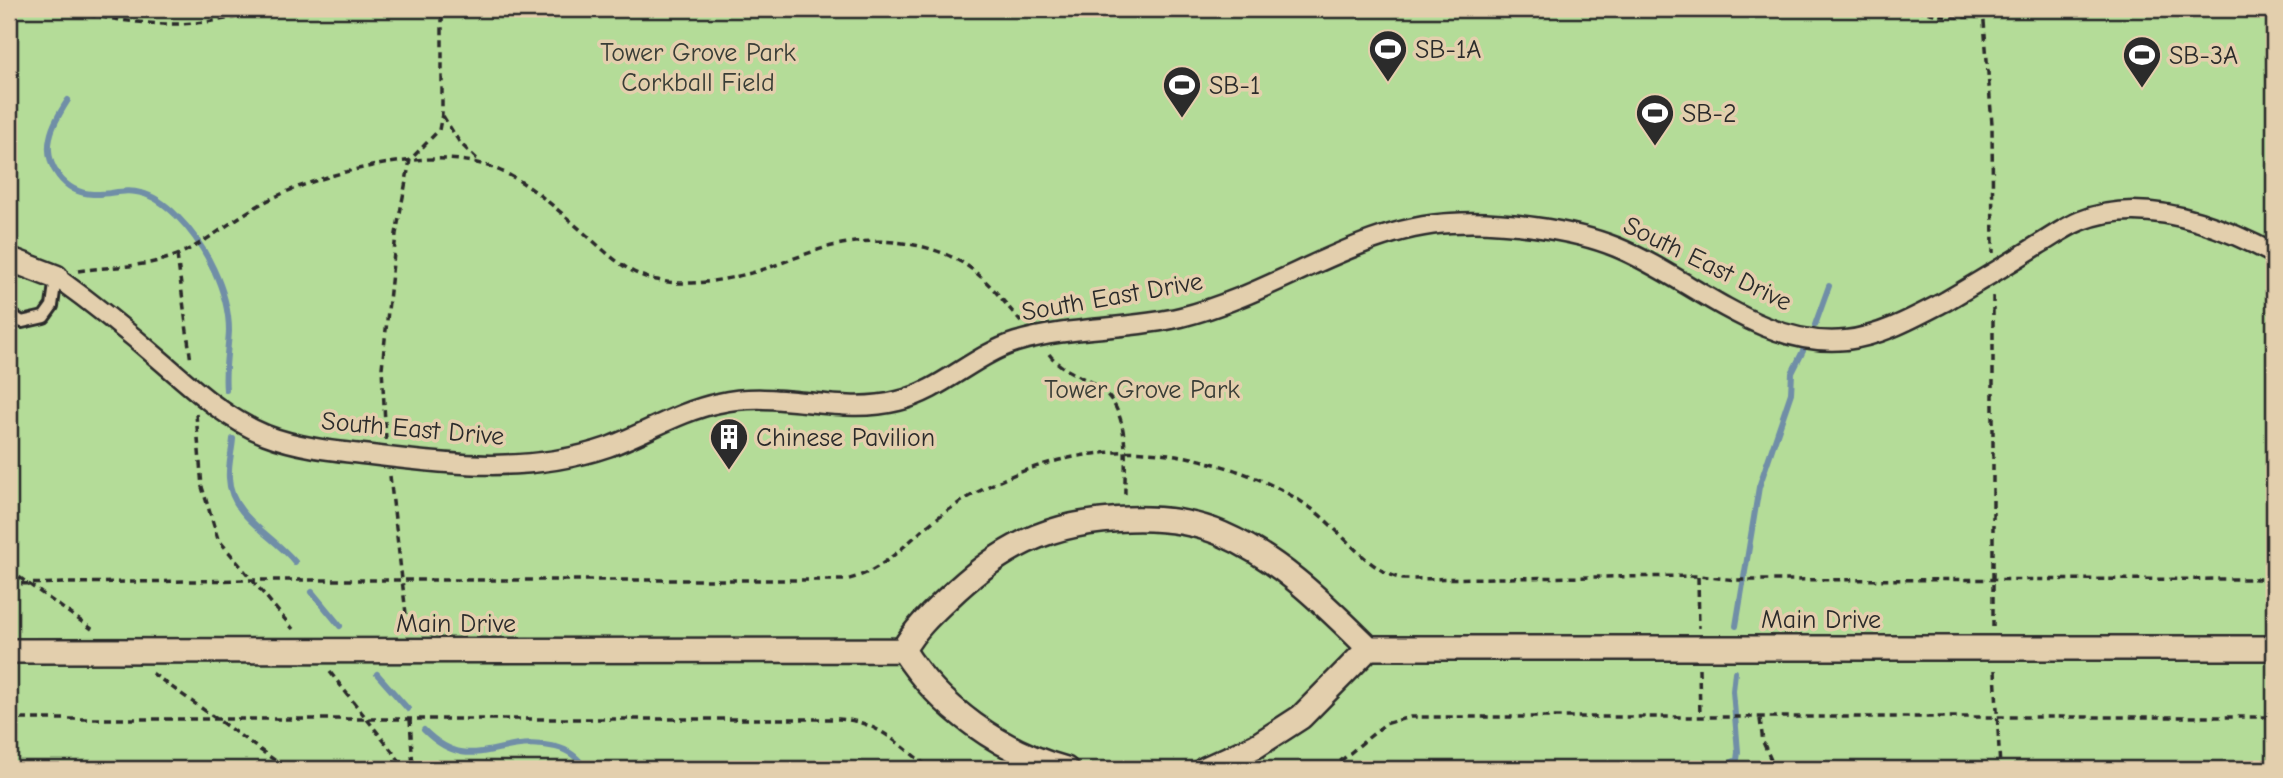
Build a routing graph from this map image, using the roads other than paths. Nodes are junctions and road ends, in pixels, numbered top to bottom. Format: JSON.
{"nodes":[{"id":1,"x":2274,"y":254,"type":"edge"},
{"id":2,"x":9,"y":259,"type":"edge"},
{"id":3,"x":56,"y":277,"type":"junction"},
{"id":4,"x":9,"y":313,"type":"edge"},
{"id":5,"x":1369,"y":648,"type":"junction"},
{"id":6,"x":2274,"y":648,"type":"edge"},
{"id":7,"x":903,"y":650,"type":"junction"},
{"id":8,"x":9,"y":651,"type":"edge"},
{"id":9,"x":1066,"y":769,"type":"edge"},
{"id":10,"x":1205,"y":769,"type":"edge"}],
"edges":[{"from":1,"to":3,"type":"street","name":"South East Drive"},
{"from":2,"to":3,"type":"street","name":"South East Drive"},
{"from":3,"to":4,"type":"lane"},
{"from":5,"to":6,"type":"street","name":"Main Drive"},
{"from":5,"to":7,"type":"street"},
{"from":5,"to":10,"type":"street"},
{"from":7,"to":8,"type":"street","name":"Main Drive"},
{"from":7,"to":9,"type":"street"}]}
